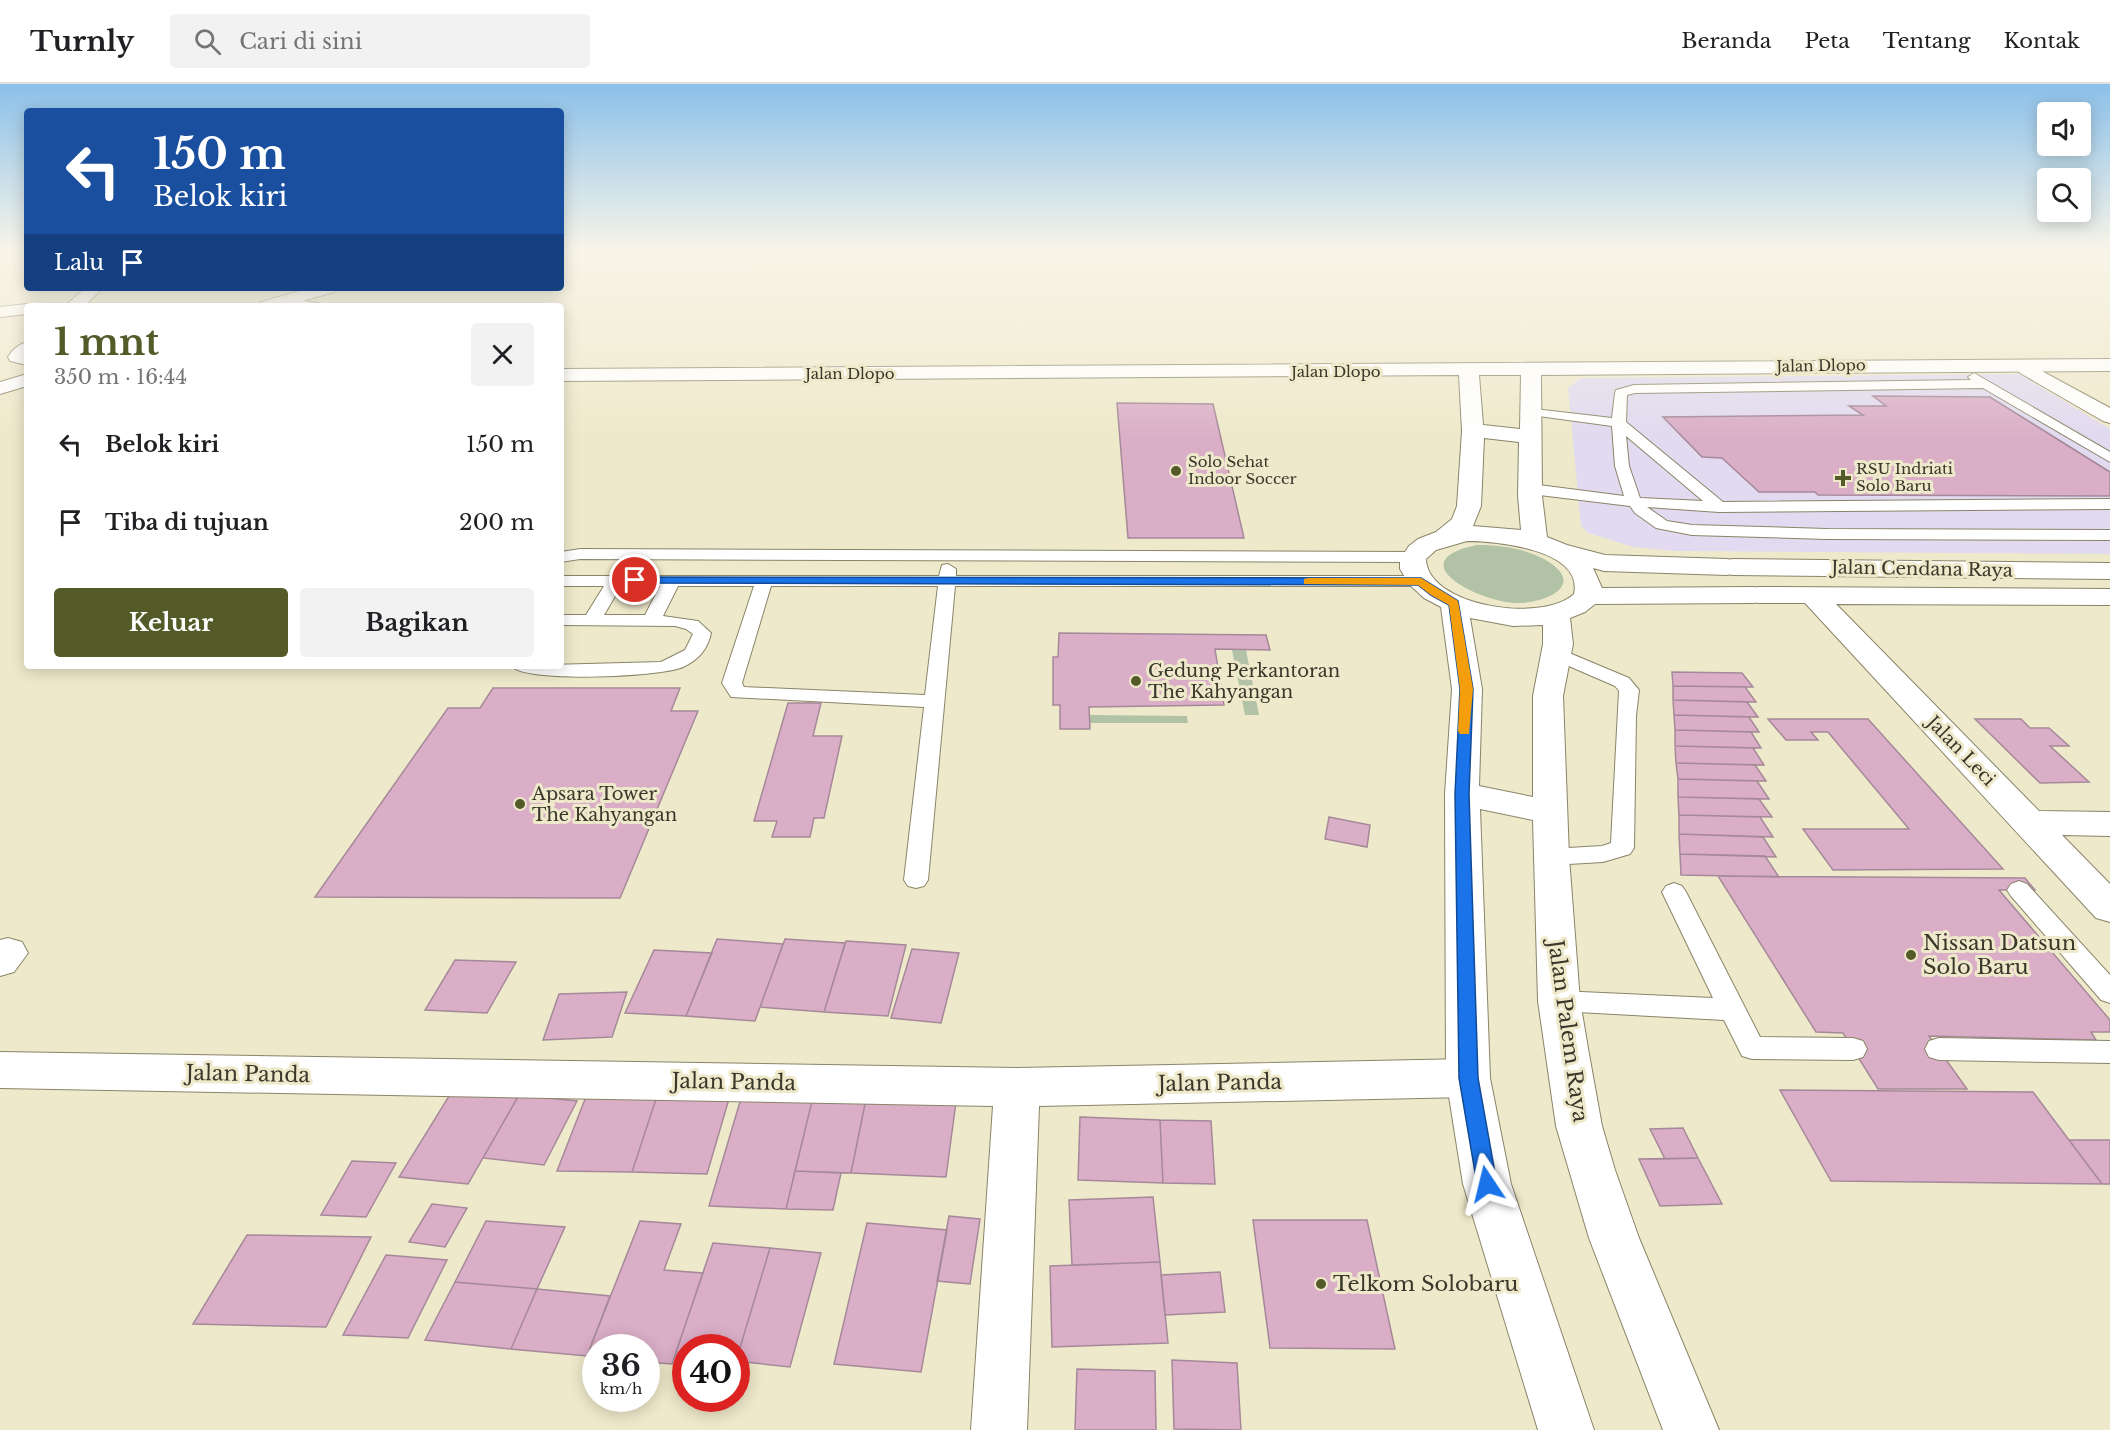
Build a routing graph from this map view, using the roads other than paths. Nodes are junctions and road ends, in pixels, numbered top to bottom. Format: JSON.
{"nodes":[{"id":1,"x":1954,"y":364,"type":"junction"},
{"id":2,"x":2110,"y":365,"type":"edge"},
{"id":3,"x":2027,"y":369,"type":"dead end"},
{"id":4,"x":1531,"y":370,"type":"junction"},
{"id":5,"x":1469,"y":371,"type":"junction"},
{"id":6,"x":564,"y":375,"type":"edge"},
{"id":7,"x":24,"y":381,"type":"edge"},
{"id":8,"x":1984,"y":384,"type":"junction"},
{"id":9,"x":0,"y":388,"type":"edge"},
{"id":10,"x":1531,"y":406,"type":"junction"},
{"id":11,"x":1619,"y":417,"type":"junction"},
{"id":12,"x":2110,"y":417,"type":"edge"},
{"id":13,"x":1473,"y":431,"type":"junction"},
{"id":14,"x":1531,"y":436,"type":"junction"},
{"id":15,"x":2110,"y":458,"type":"edge"},
{"id":16,"x":1531,"y":489,"type":"junction"},
{"id":17,"x":1635,"y":502,"type":"junction"},
{"id":18,"x":2110,"y":504,"type":"edge"},
{"id":19,"x":1845,"y":506,"type":"junction"},
{"id":20,"x":1719,"y":507,"type":"junction"},
{"id":21,"x":1880,"y":534,"type":"junction"},
{"id":22,"x":2110,"y":535,"type":"edge"},
{"id":23,"x":1447,"y":536,"type":"junction"},
{"id":24,"x":1544,"y":546,"type":"junction"},
{"id":25,"x":564,"y":557,"type":"edge"},
{"id":26,"x":951,"y":557,"type":"junction"},
{"id":27,"x":2110,"y":571,"type":"edge"},
{"id":28,"x":672,"y":580,"type":"junction"},
{"id":29,"x":1430,"y":580,"type":"junction"},
{"id":30,"x":564,"y":581,"type":"edge"},
{"id":31,"x":616,"y":581,"type":"junction"},
{"id":32,"x":764,"y":581,"type":"junction"},
{"id":33,"x":946,"y":582,"type":"junction"},
{"id":34,"x":1812,"y":595,"type":"junction"},
{"id":35,"x":2110,"y":597,"type":"edge"},
{"id":36,"x":564,"y":620,"type":"edge"},
{"id":37,"x":592,"y":620,"type":"junction"},
{"id":38,"x":651,"y":620,"type":"junction"},
{"id":39,"x":1566,"y":621,"type":"junction"},
{"id":40,"x":564,"y":668,"type":"edge"},
{"id":41,"x":934,"y":701,"type":"junction"},
{"id":42,"x":1462,"y":794,"type":"junction"},
{"id":43,"x":1550,"y":812,"type":"junction"},
{"id":44,"x":2030,"y":823,"type":"junction"},
{"id":45,"x":2110,"y":824,"type":"edge"},
{"id":46,"x":1551,"y":856,"type":"junction"},
{"id":47,"x":916,"y":880,"type":"dead end"},
{"id":48,"x":2019,"y":890,"type":"dead end"},
{"id":49,"x":1674,"y":892,"type":"dead end"},
{"id":50,"x":2110,"y":908,"type":"edge"},
{"id":51,"x":2110,"y":993,"type":"edge"},
{"id":52,"x":1559,"y":1001,"type":"junction"},
{"id":53,"x":1732,"y":1010,"type":"junction"},
{"id":54,"x":1853,"y":1049,"type":"dead end"},
{"id":55,"x":1939,"y":1049,"type":"dead end"},
{"id":56,"x":2110,"y":1052,"type":"edge"},
{"id":57,"x":0,"y":1070,"type":"edge"},
{"id":58,"x":1468,"y":1078,"type":"junction"},
{"id":59,"x":1017,"y":1087,"type":"junction"},
{"id":60,"x":999,"y":1430,"type":"edge"},
{"id":61,"x":1566,"y":1430,"type":"edge"},
{"id":62,"x":1691,"y":1430,"type":"edge"}],
"edges":[{"from":1,"to":2,"type":"street","name":"Jalan Dlopo"},
{"from":1,"to":4,"type":"street","name":"Jalan Dlopo"},
{"from":1,"to":8,"type":"lane"},
{"from":3,"to":12,"type":"street"},
{"from":4,"to":5,"type":"street","name":"Jalan Dlopo"},
{"from":4,"to":10,"type":"street"},
{"from":5,"to":6,"type":"street","name":"Jalan Dlopo"},
{"from":5,"to":13,"type":"street"},
{"from":7,"to":9,"type":"street"},
{"from":8,"to":11,"type":"lane"},
{"from":8,"to":15,"type":"lane"},
{"from":10,"to":11,"type":"lane"},
{"from":10,"to":14,"type":"street"},
{"from":11,"to":17,"type":"lane"},
{"from":11,"to":20,"type":"lane"},
{"from":13,"to":14,"type":"street"},
{"from":13,"to":23,"type":"street"},
{"from":14,"to":16,"type":"street"},
{"from":16,"to":17,"type":"lane"},
{"from":16,"to":24,"type":"street"},
{"from":17,"to":20,"type":"lane"},
{"from":17,"to":21,"type":"lane"},
{"from":18,"to":19,"type":"lane"},
{"from":19,"to":20,"type":"lane"},
{"from":19,"to":21,"type":"lane"},
{"from":21,"to":22,"type":"lane"},
{"from":23,"to":24,"type":"street","name":"Jalan Cendana Raya"},
{"from":23,"to":29,"type":"street"},
{"from":24,"to":27,"type":"street","name":"Jalan Cendana Raya"},
{"from":24,"to":39,"type":"street"},
{"from":25,"to":26,"type":"lane"},
{"from":26,"to":29,"type":"lane"},
{"from":26,"to":33,"type":"lane"},
{"from":28,"to":31,"type":"lane"},
{"from":28,"to":32,"type":"lane"},
{"from":28,"to":38,"type":"lane"},
{"from":29,"to":33,"type":"lane"},
{"from":29,"to":39,"type":"street","name":"Jalan Cendana Raya"},
{"from":29,"to":42,"type":"street"},
{"from":30,"to":31,"type":"lane"},
{"from":31,"to":37,"type":"lane"},
{"from":32,"to":33,"type":"lane"},
{"from":32,"to":41,"type":"lane"},
{"from":33,"to":41,"type":"lane"},
{"from":34,"to":35,"type":"street","name":"Jalan Cendana Raya"},
{"from":34,"to":39,"type":"street","name":"Jalan Cendana Raya"},
{"from":34,"to":44,"type":"street","name":"Jalan Leci"},
{"from":36,"to":37,"type":"lane"},
{"from":37,"to":38,"type":"lane"},
{"from":38,"to":40,"type":"lane"},
{"from":39,"to":43,"type":"street","name":"Jalan Palem Raya"},
{"from":39,"to":46,"type":"lane"},
{"from":41,"to":47,"type":"lane"},
{"from":42,"to":43,"type":"street"},
{"from":42,"to":58,"type":"street"},
{"from":43,"to":46,"type":"street","name":"Jalan Palem Raya"},
{"from":44,"to":45,"type":"street"},
{"from":44,"to":50,"type":"street","name":"Jalan Leci"},
{"from":46,"to":52,"type":"street","name":"Jalan Palem Raya"},
{"from":48,"to":51,"type":"lane"},
{"from":49,"to":53,"type":"lane"},
{"from":52,"to":53,"type":"lane"},
{"from":52,"to":62,"type":"street","name":"Jalan Palem Raya"},
{"from":53,"to":54,"type":"lane"},
{"from":55,"to":56,"type":"lane"},
{"from":57,"to":59,"type":"street","name":"Jalan Panda"},
{"from":58,"to":59,"type":"street","name":"Jalan Panda"},
{"from":58,"to":61,"type":"street"},
{"from":59,"to":60,"type":"street"}]}
